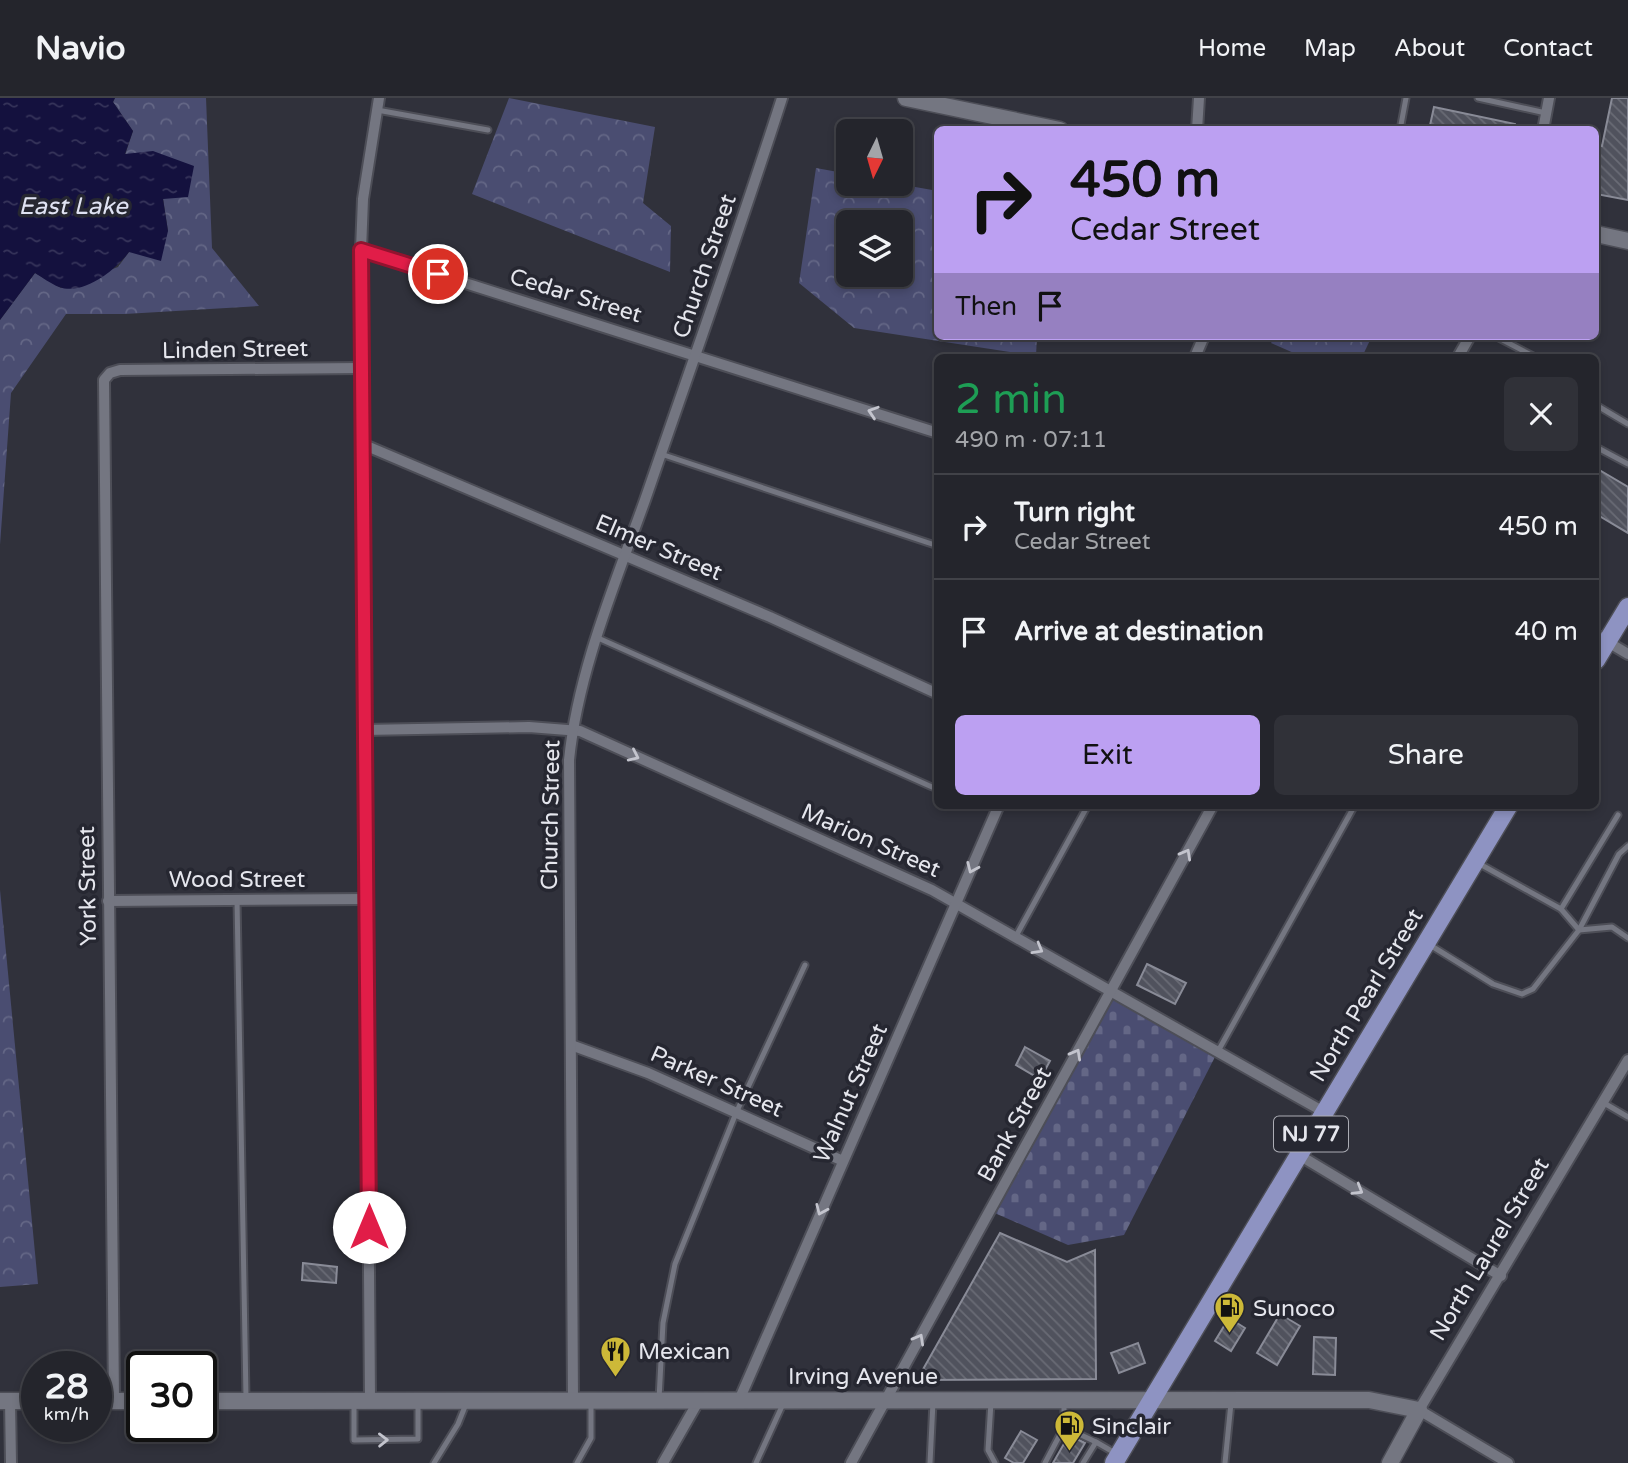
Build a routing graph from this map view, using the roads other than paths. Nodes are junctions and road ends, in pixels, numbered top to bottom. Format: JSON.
{"nodes":[{"id":1,"x":782,"y":98,"type":"edge"},
{"id":2,"x":906,"y":98,"type":"edge"},
{"id":3,"x":1199,"y":98,"type":"edge"},
{"id":4,"x":1406,"y":98,"type":"edge"},
{"id":5,"x":1478,"y":98,"type":"edge"},
{"id":6,"x":1549,"y":98,"type":"edge"},
{"id":7,"x":378,"y":104,"type":"edge"},
{"id":8,"x":1546,"y":113,"type":"junction"},
{"id":9,"x":1041,"y":126,"type":"edge"},
{"id":10,"x":1196,"y":126,"type":"edge"},
{"id":11,"x":1401,"y":126,"type":"edge"},
{"id":12,"x":1544,"y":126,"type":"edge"},
{"id":13,"x":488,"y":130,"type":"dead end"},
{"id":14,"x":1599,"y":235,"type":"edge"},
{"id":15,"x":1628,"y":240,"type":"edge"},
{"id":16,"x":361,"y":250,"type":"junction"},
{"id":17,"x":1503,"y":340,"type":"edge"},
{"id":18,"x":1529,"y":354,"type":"edge"},
{"id":19,"x":695,"y":355,"type":"junction"},
{"id":20,"x":361,"y":368,"type":"junction"},
{"id":21,"x":110,"y":373,"type":"joint"},
{"id":22,"x":1599,"y":407,"type":"edge"},
{"id":23,"x":1628,"y":424,"type":"edge"},
{"id":24,"x":934,"y":432,"type":"edge"},
{"id":25,"x":362,"y":444,"type":"junction"},
{"id":26,"x":1599,"y":449,"type":"edge"},
{"id":27,"x":661,"y":454,"type":"junction"},
{"id":28,"x":1628,"y":464,"type":"edge"},
{"id":29,"x":934,"y":545,"type":"edge"},
{"id":30,"x":625,"y":556,"type":"junction"},
{"id":31,"x":1628,"y":607,"type":"edge"},
{"id":32,"x":598,"y":638,"type":"junction"},
{"id":33,"x":1602,"y":638,"type":"edge"},
{"id":34,"x":1628,"y":654,"type":"edge"},
{"id":35,"x":934,"y":692,"type":"edge"},
{"id":36,"x":364,"y":730,"type":"junction"},
{"id":37,"x":572,"y":730,"type":"junction"},
{"id":38,"x":932,"y":787,"type":"dead end"},
{"id":39,"x":997,"y":809,"type":"edge"},
{"id":40,"x":1086,"y":809,"type":"edge"},
{"id":41,"x":1211,"y":809,"type":"edge"},
{"id":42,"x":1352,"y":809,"type":"edge"},
{"id":43,"x":1507,"y":809,"type":"edge"},
{"id":44,"x":1618,"y":815,"type":"dead end"},
{"id":45,"x":1628,"y":846,"type":"edge"},
{"id":46,"x":1475,"y":862,"type":"junction"},
{"id":47,"x":366,"y":899,"type":"junction"},
{"id":48,"x":237,"y":900,"type":"junction"},
{"id":49,"x":108,"y":901,"type":"junction"},
{"id":50,"x":956,"y":903,"type":"junction"},
{"id":51,"x":1561,"y":909,"type":"junction"},
{"id":52,"x":1580,"y":930,"type":"junction"},
{"id":53,"x":1016,"y":936,"type":"junction"},
{"id":54,"x":1628,"y":937,"type":"edge"},
{"id":55,"x":1426,"y":942,"type":"junction"},
{"id":56,"x":805,"y":965,"type":"dead end"},
{"id":57,"x":1111,"y":991,"type":"junction"},
{"id":58,"x":571,"y":1045,"type":"junction"},
{"id":59,"x":1217,"y":1053,"type":"junction"},
{"id":60,"x":1628,"y":1060,"type":"edge"},
{"id":61,"x":1603,"y":1102,"type":"junction"},
{"id":62,"x":1324,"y":1112,"type":"junction"},
{"id":63,"x":736,"y":1113,"type":"junction"},
{"id":64,"x":1628,"y":1117,"type":"edge"},
{"id":65,"x":1299,"y":1155,"type":"junction"},
{"id":66,"x":843,"y":1161,"type":"junction"},
{"id":67,"x":1501,"y":1276,"type":"junction"},
{"id":68,"x":740,"y":1398,"type":"junction"},
{"id":69,"x":786,"y":1398,"type":"junction"},
{"id":70,"x":887,"y":1398,"type":"junction"},
{"id":71,"x":468,"y":1399,"type":"junction"},
{"id":72,"x":573,"y":1399,"type":"junction"},
{"id":73,"x":590,"y":1399,"type":"junction"},
{"id":74,"x":659,"y":1399,"type":"junction"},
{"id":75,"x":933,"y":1399,"type":"junction"},
{"id":76,"x":991,"y":1399,"type":"junction"},
{"id":77,"x":362,"y":1400,"type":"junction"},
{"id":78,"x":418,"y":1400,"type":"junction"},
{"id":79,"x":699,"y":1400,"type":"junction"},
{"id":80,"x":1064,"y":1400,"type":"junction"},
{"id":81,"x":1152,"y":1400,"type":"junction"},
{"id":82,"x":1232,"y":1400,"type":"junction"},
{"id":83,"x":5,"y":1401,"type":"edge"},
{"id":84,"x":114,"y":1401,"type":"joint"},
{"id":85,"x":126,"y":1401,"type":"edge"},
{"id":86,"x":217,"y":1401,"type":"edge"},
{"id":87,"x":246,"y":1401,"type":"junction"},
{"id":88,"x":1419,"y":1410,"type":"junction"},
{"id":89,"x":1064,"y":1427,"type":"junction"},
{"id":90,"x":1096,"y":1443,"type":"junction"},
{"id":91,"x":1116,"y":1459,"type":"edge"},
{"id":92,"x":10,"y":1463,"type":"edge"},
{"id":93,"x":434,"y":1463,"type":"edge"},
{"id":94,"x":577,"y":1463,"type":"edge"},
{"id":95,"x":663,"y":1463,"type":"edge"},
{"id":96,"x":756,"y":1463,"type":"edge"},
{"id":97,"x":851,"y":1463,"type":"edge"},
{"id":98,"x":930,"y":1463,"type":"edge"},
{"id":99,"x":995,"y":1463,"type":"edge"},
{"id":100,"x":1045,"y":1463,"type":"edge"},
{"id":101,"x":1083,"y":1463,"type":"edge"},
{"id":102,"x":1225,"y":1463,"type":"edge"},
{"id":103,"x":1391,"y":1463,"type":"edge"},
{"id":104,"x":1508,"y":1463,"type":"edge"}],
"edges":[{"from":1,"to":19,"type":"street","name":"Church Street"},
{"from":2,"to":9,"type":"main road"},
{"from":3,"to":10,"type":"street"},
{"from":4,"to":11,"type":"lane"},
{"from":5,"to":8,"type":"lane"},
{"from":6,"to":8,"type":"street"},
{"from":7,"to":13,"type":"lane"},
{"from":7,"to":16,"type":"street"},
{"from":8,"to":12,"type":"street"},
{"from":14,"to":15,"type":"main road"},
{"from":16,"to":19,"type":"street","name":"Cedar Street"},
{"from":16,"to":20,"type":"street"},
{"from":17,"to":18,"type":"lane"},
{"from":24,"to":19,"type":"street","name":"Cedar Street","one_way":true},
{"from":19,"to":27,"type":"street","name":"Church Street"},
{"from":20,"to":21,"type":"street","name":"Linden Street"},
{"from":20,"to":25,"type":"street"},
{"from":21,"to":49,"type":"street","name":"York Street"},
{"from":22,"to":23,"type":"lane"},
{"from":25,"to":30,"type":"street","name":"Elmer Street"},
{"from":25,"to":36,"type":"street"},
{"from":26,"to":28,"type":"lane"},
{"from":27,"to":29,"type":"lane"},
{"from":27,"to":30,"type":"street","name":"Church Street"},
{"from":30,"to":32,"type":"street","name":"Church Street"},
{"from":30,"to":35,"type":"street","name":"Elmer Street"},
{"from":31,"to":33,"type":"main road"},
{"from":32,"to":37,"type":"street","name":"Church Street"},
{"from":32,"to":38,"type":"lane"},
{"from":33,"to":34,"type":"street"},
{"from":36,"to":37,"type":"street","name":"Marion Street"},
{"from":36,"to":47,"type":"street"},
{"from":37,"to":50,"type":"street","name":"Marion Street","one_way":true},
{"from":37,"to":58,"type":"street","name":"Church Street"},
{"from":39,"to":50,"type":"street","name":"Walnut Street","one_way":true},
{"from":40,"to":53,"type":"lane"},
{"from":57,"to":41,"type":"street","name":"Bank Street","one_way":true},
{"from":42,"to":59,"type":"lane"},
{"from":43,"to":46,"type":"main road","name":"North Pearl Street","number":"NJ 77"},
{"from":44,"to":51,"type":"lane"},
{"from":45,"to":52,"type":"lane"},
{"from":46,"to":51,"type":"lane"},
{"from":46,"to":55,"type":"main road","name":"North Pearl Street","number":"NJ 77"},
{"from":47,"to":48,"type":"street","name":"Wood Street"},
{"from":47,"to":77,"type":"street"},
{"from":48,"to":49,"type":"street","name":"Wood Street"},
{"from":48,"to":87,"type":"lane"},
{"from":49,"to":84,"type":"street","name":"York Street"},
{"from":50,"to":53,"type":"street","name":"Marion Street"},
{"from":50,"to":66,"type":"street","name":"Walnut Street"},
{"from":51,"to":52,"type":"lane"},
{"from":52,"to":54,"type":"lane"},
{"from":52,"to":55,"type":"lane"},
{"from":53,"to":57,"type":"street","name":"Marion Street","one_way":true},
{"from":55,"to":62,"type":"main road","name":"North Pearl Street","number":"NJ 77"},
{"from":56,"to":63,"type":"lane"},
{"from":57,"to":59,"type":"street","name":"Marion Street"},
{"from":70,"to":57,"type":"street","name":"Bank Street","one_way":true},
{"from":58,"to":63,"type":"street","name":"Parker Street"},
{"from":58,"to":72,"type":"street","name":"Church Street"},
{"from":59,"to":62,"type":"street","name":"Marion Street"},
{"from":60,"to":61,"type":"street","name":"North Laurel Street"},
{"from":61,"to":64,"type":"lane"},
{"from":61,"to":67,"type":"street","name":"North Laurel Street"},
{"from":62,"to":65,"type":"main road","name":"North Pearl Street","number":"NJ 77"},
{"from":63,"to":66,"type":"street","name":"Parker Street"},
{"from":63,"to":74,"type":"lane"},
{"from":65,"to":67,"type":"street","one_way":true},
{"from":65,"to":81,"type":"main road","name":"North Pearl Street","number":"NJ 77"},
{"from":66,"to":68,"type":"street","name":"Walnut Street","one_way":true},
{"from":67,"to":88,"type":"street","name":"North Laurel Street"},
{"from":68,"to":69,"type":"main road","name":"Irving Avenue"},
{"from":68,"to":79,"type":"main road","name":"Irving Avenue"},
{"from":69,"to":70,"type":"main road","name":"Irving Avenue"},
{"from":69,"to":96,"type":"lane"},
{"from":70,"to":75,"type":"main road","name":"Irving Avenue"},
{"from":70,"to":97,"type":"street","name":"Bank Street"},
{"from":71,"to":72,"type":"main road","name":"Irving Avenue"},
{"from":71,"to":78,"type":"main road","name":"Irving Avenue"},
{"from":71,"to":93,"type":"lane"},
{"from":72,"to":73,"type":"main road","name":"Irving Avenue"},
{"from":73,"to":74,"type":"main road","name":"Irving Avenue"},
{"from":73,"to":94,"type":"lane"},
{"from":74,"to":79,"type":"main road","name":"Irving Avenue"},
{"from":75,"to":76,"type":"main road","name":"Irving Avenue"},
{"from":75,"to":98,"type":"lane"},
{"from":76,"to":80,"type":"main road","name":"Irving Avenue"},
{"from":76,"to":99,"type":"lane"},
{"from":77,"to":78,"type":"main road","name":"Irving Avenue"},
{"from":77,"to":78,"type":"lane","one_way":true},
{"from":77,"to":87,"type":"main road","name":"Irving Avenue"},
{"from":79,"to":95,"type":"street"},
{"from":80,"to":81,"type":"main road","name":"Irving Avenue"},
{"from":80,"to":89,"type":"lane"},
{"from":81,"to":82,"type":"main road","name":"Irving Avenue"},
{"from":81,"to":91,"type":"main road","name":"North Pearl Street","number":"NJ 77"},
{"from":82,"to":88,"type":"main road","name":"Irving Avenue"},
{"from":82,"to":102,"type":"lane"},
{"from":83,"to":92,"type":"street"},
{"from":84,"to":85,"type":"main road"},
{"from":86,"to":87,"type":"main road","name":"Irving Avenue"},
{"from":88,"to":103,"type":"main road","name":"North Laurel Street"},
{"from":88,"to":104,"type":"street","name":"Irving Avenue"},
{"from":89,"to":90,"type":"lane"},
{"from":89,"to":100,"type":"lane"},
{"from":90,"to":91,"type":"lane"},
{"from":90,"to":101,"type":"lane"}]}
